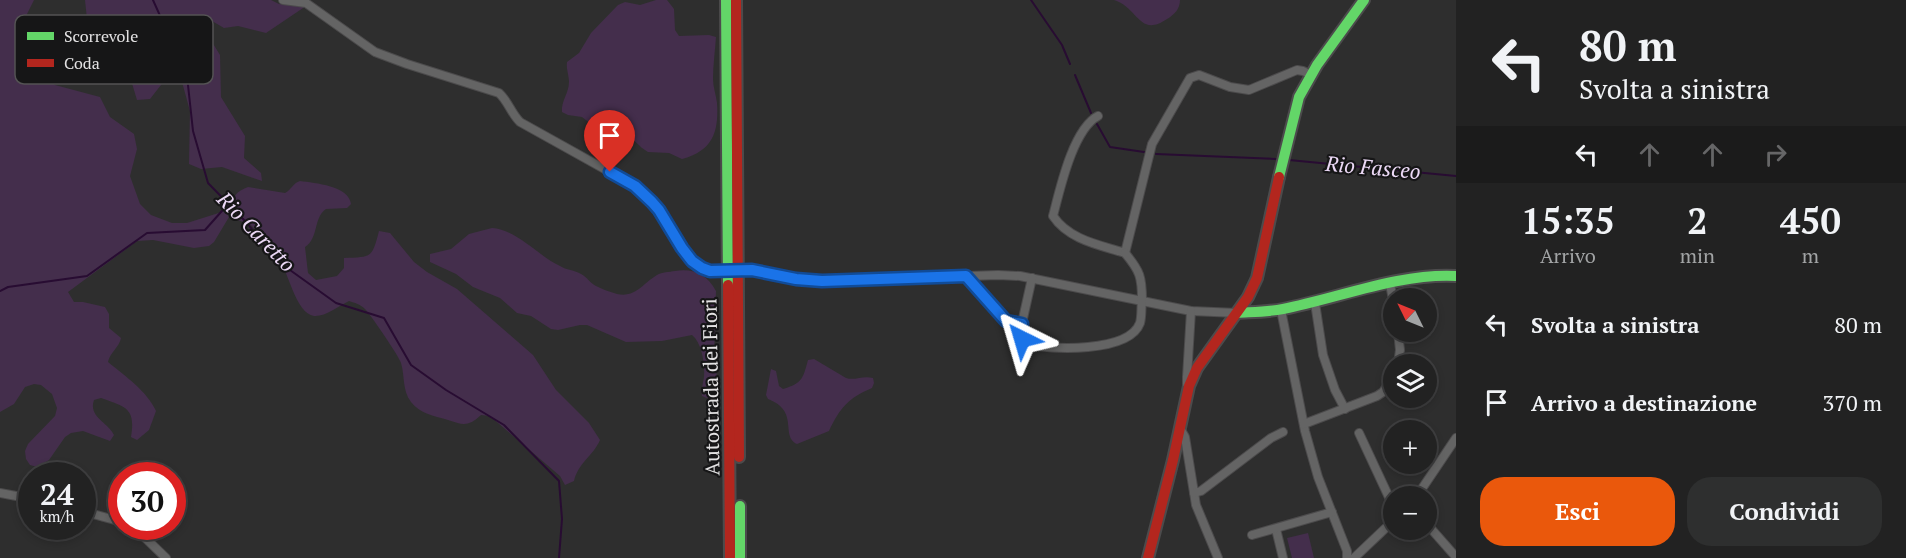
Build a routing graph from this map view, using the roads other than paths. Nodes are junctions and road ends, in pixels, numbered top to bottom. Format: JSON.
{"nodes":[{"id":1,"x":283,"y":0,"type":"edge"},
{"id":2,"x":726,"y":0,"type":"edge"},
{"id":3,"x":736,"y":0,"type":"edge"},
{"id":4,"x":1364,"y":0,"type":"edge"},
{"id":5,"x":1311,"y":75,"type":"junction"},
{"id":6,"x":1098,"y":116,"type":"dead end"},
{"id":7,"x":1125,"y":253,"type":"junction"},
{"id":8,"x":966,"y":276,"type":"junction"},
{"id":9,"x":1456,"y":276,"type":"edge"},
{"id":10,"x":1032,"y":278,"type":"junction"},
{"id":11,"x":1390,"y":284,"type":"junction"},
{"id":12,"x":1391,"y":288,"type":"edge"},
{"id":13,"x":1142,"y":302,"type":"junction"},
{"id":14,"x":1315,"y":303,"type":"junction"},
{"id":15,"x":1281,"y":310,"type":"junction"},
{"id":16,"x":1191,"y":311,"type":"junction"},
{"id":17,"x":1237,"y":313,"type":"junction"},
{"id":18,"x":1022,"y":324,"type":"junction"},
{"id":19,"x":1190,"y":386,"type":"junction"},
{"id":20,"x":1383,"y":392,"type":"edge"},
{"id":21,"x":1345,"y":409,"type":"junction"},
{"id":22,"x":1304,"y":424,"type":"junction"},
{"id":23,"x":1181,"y":430,"type":"junction"},
{"id":24,"x":1283,"y":432,"type":"dead end"},
{"id":25,"x":1359,"y":433,"type":"dead end"},
{"id":26,"x":1456,"y":438,"type":"edge"},
{"id":27,"x":1384,"y":486,"type":"edge"},
{"id":28,"x":1424,"y":486,"type":"edge"},
{"id":29,"x":0,"y":492,"type":"edge"},
{"id":30,"x":1194,"y":493,"type":"junction"},
{"id":31,"x":18,"y":496,"type":"edge"},
{"id":32,"x":1332,"y":512,"type":"junction"},
{"id":33,"x":1276,"y":529,"type":"junction"},
{"id":34,"x":1383,"y":530,"type":"edge"},
{"id":35,"x":1252,"y":535,"type":"dead end"},
{"id":36,"x":1437,"y":535,"type":"edge"},
{"id":37,"x":147,"y":540,"type":"edge"},
{"id":38,"x":1456,"y":557,"type":"edge"},
{"id":39,"x":166,"y":558,"type":"edge"},
{"id":40,"x":730,"y":558,"type":"edge"},
{"id":41,"x":740,"y":558,"type":"edge"},
{"id":42,"x":1148,"y":558,"type":"edge"},
{"id":43,"x":1218,"y":558,"type":"edge"},
{"id":44,"x":1283,"y":558,"type":"edge"},
{"id":45,"x":1347,"y":558,"type":"edge"},
{"id":46,"x":1354,"y":558,"type":"edge"}],
"edges":[{"from":1,"to":8,"type":"street","bridge":true},
{"from":2,"to":40,"type":"main road","name":"Autostrada dei Fiori"},
{"from":3,"to":41,"type":"main road","name":"Autostrada dei Fiori"},
{"from":4,"to":5,"type":"main road"},
{"from":5,"to":7,"type":"street"},
{"from":5,"to":17,"type":"main road"},
{"from":6,"to":7,"type":"street"},
{"from":7,"to":13,"type":"street"},
{"from":8,"to":10,"type":"street"},
{"from":8,"to":18,"type":"street"},
{"from":9,"to":11,"type":"main road"},
{"from":10,"to":13,"type":"street"},
{"from":10,"to":18,"type":"street"},
{"from":11,"to":12,"type":"street"},
{"from":11,"to":14,"type":"main road"},
{"from":13,"to":16,"type":"street"},
{"from":13,"to":18,"type":"street"},
{"from":14,"to":15,"type":"main road"},
{"from":14,"to":21,"type":"street"},
{"from":15,"to":17,"type":"main road"},
{"from":15,"to":22,"type":"street"},
{"from":16,"to":17,"type":"street"},
{"from":16,"to":19,"type":"street"},
{"from":17,"to":19,"type":"main road"},
{"from":19,"to":23,"type":"main road"},
{"from":20,"to":21,"type":"street"},
{"from":21,"to":22,"type":"street"},
{"from":22,"to":32,"type":"street"},
{"from":23,"to":30,"type":"street"},
{"from":23,"to":42,"type":"main road"},
{"from":24,"to":30,"type":"street"},
{"from":25,"to":27,"type":"street"},
{"from":26,"to":28,"type":"street"},
{"from":29,"to":31,"type":"street"},
{"from":30,"to":43,"type":"street"},
{"from":32,"to":33,"type":"street"},
{"from":32,"to":45,"type":"street"},
{"from":33,"to":35,"type":"street"},
{"from":33,"to":44,"type":"street"},
{"from":34,"to":46,"type":"street"},
{"from":36,"to":38,"type":"street"},
{"from":37,"to":39,"type":"street"}]}
